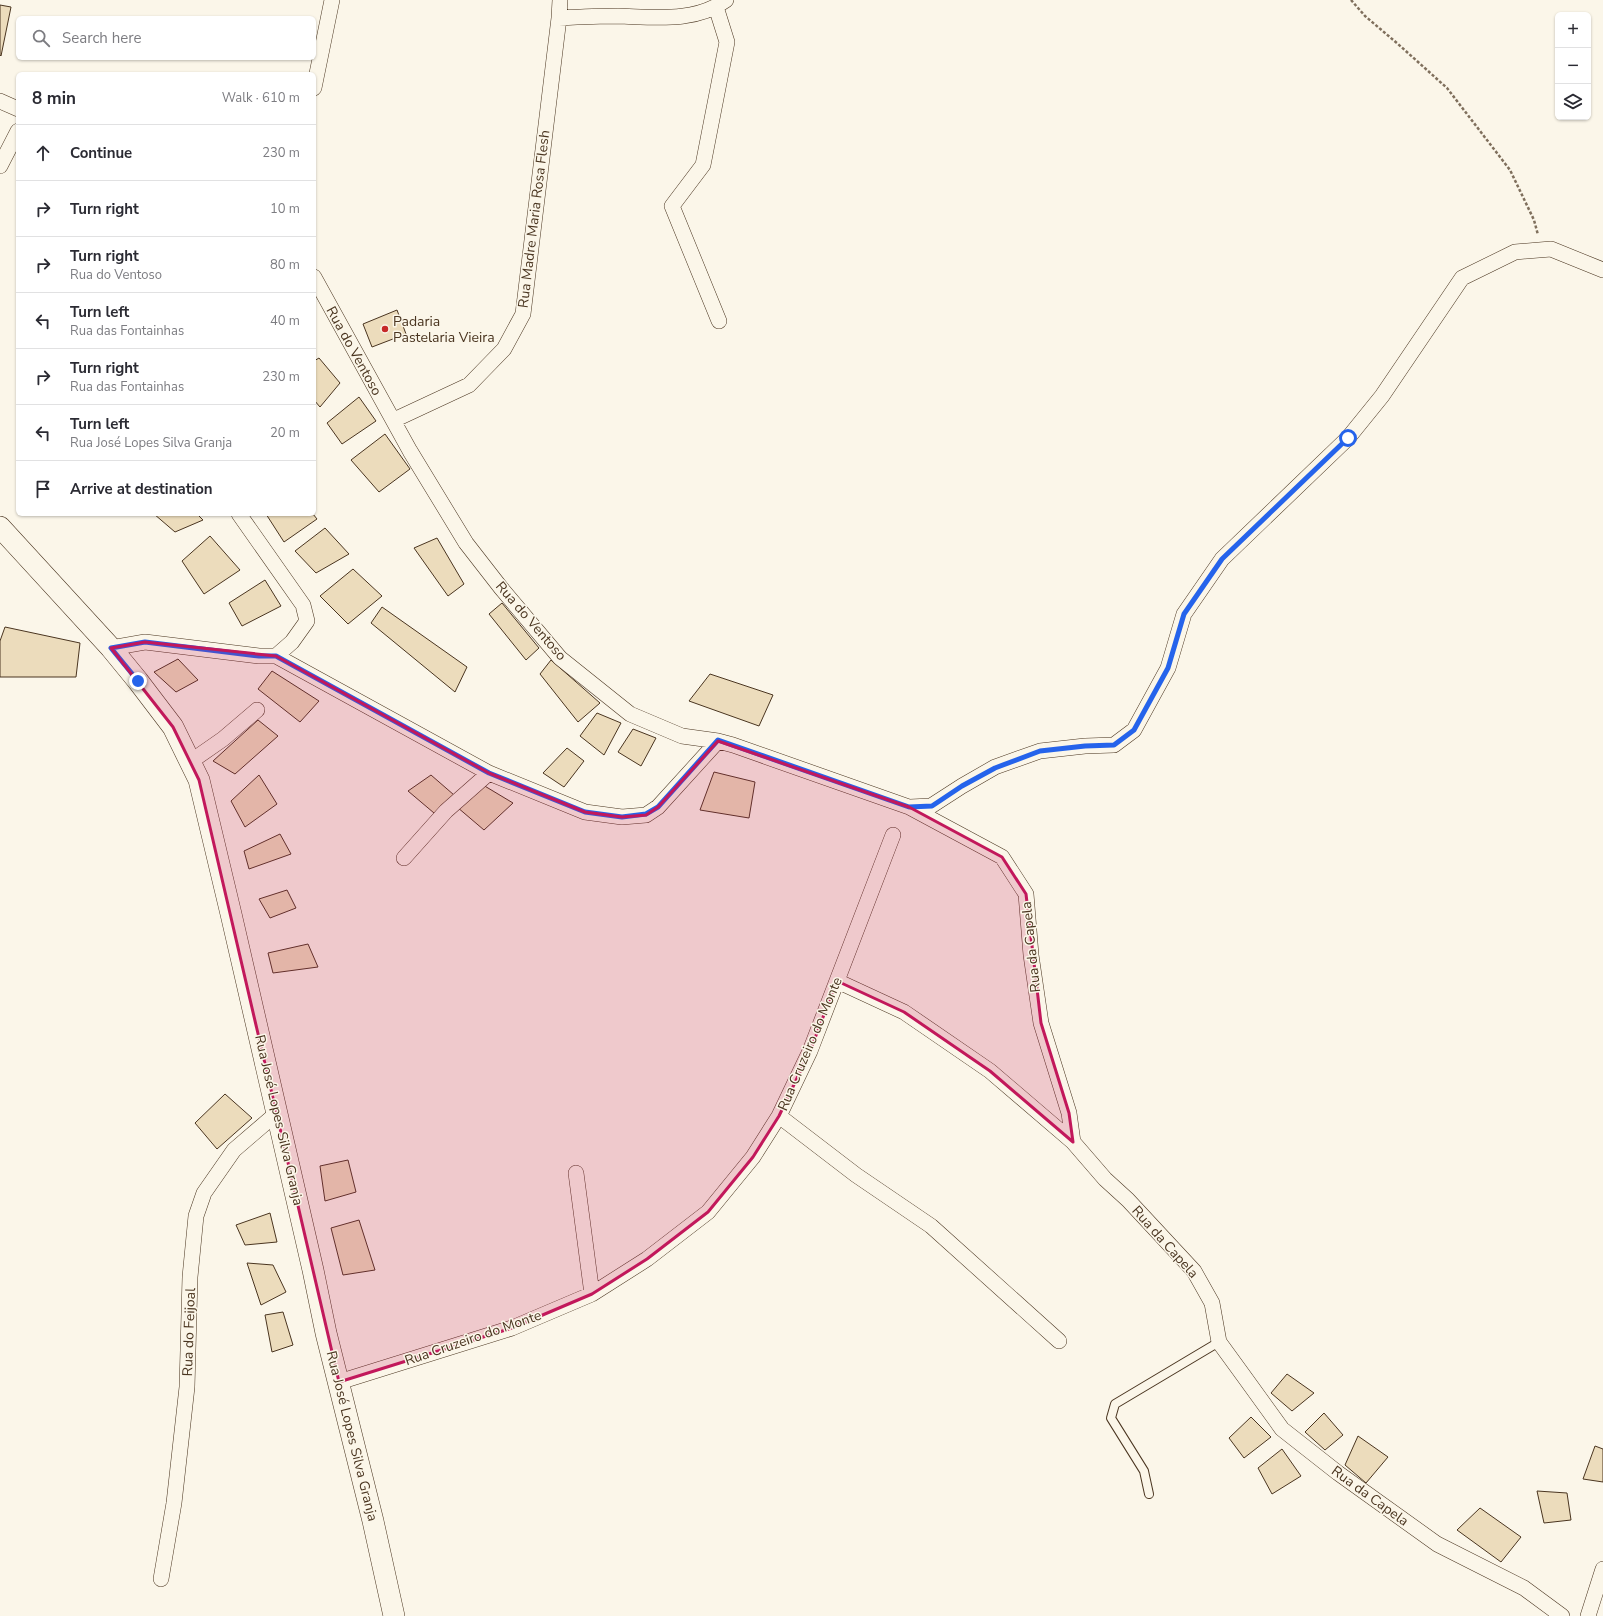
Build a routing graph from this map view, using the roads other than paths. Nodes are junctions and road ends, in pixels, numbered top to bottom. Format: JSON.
{"nodes":[{"id":1,"x":332,"y":0,"type":"edge"},
{"id":2,"x":560,"y":0,"type":"edge"},
{"id":3,"x":721,"y":4,"type":"edge"},
{"id":4,"x":559,"y":18,"type":"junction"},
{"id":5,"x":316,"y":78,"type":"edge"},
{"id":6,"x":0,"y":101,"type":"edge"},
{"id":7,"x":16,"y":108,"type":"edge"},
{"id":8,"x":16,"y":135,"type":"edge"},
{"id":9,"x":0,"y":166,"type":"edge"},
{"id":10,"x":1603,"y":270,"type":"edge"},
{"id":11,"x":316,"y":281,"type":"edge"},
{"id":12,"x":719,"y":321,"type":"dead end"},
{"id":13,"x":394,"y":420,"type":"junction"},
{"id":14,"x":240,"y":516,"type":"edge"},
{"id":15,"x":0,"y":527,"type":"edge"},
{"id":16,"x":111,"y":648,"type":"junction"},
{"id":17,"x":276,"y":656,"type":"junction"},
{"id":18,"x":257,"y":710,"type":"dead end"},
{"id":19,"x":718,"y":740,"type":"junction"},
{"id":20,"x":190,"y":762,"type":"junction"},
{"id":21,"x":489,"y":773,"type":"junction"},
{"id":22,"x":909,"y":807,"type":"junction"},
{"id":23,"x":893,"y":835,"type":"dead end"},
{"id":24,"x":404,"y":858,"type":"dead end"},
{"id":25,"x":837,"y":981,"type":"junction"},
{"id":26,"x":276,"y":1113,"type":"junction"},
{"id":27,"x":780,"y":1116,"type":"junction"},
{"id":28,"x":1073,"y":1142,"type":"junction"},
{"id":29,"x":576,"y":1172,"type":"dead end"},
{"id":30,"x":592,"y":1294,"type":"junction"},
{"id":31,"x":1059,"y":1341,"type":"dead end"},
{"id":32,"x":1218,"y":1342,"type":"junction"},
{"id":33,"x":339,"y":1382,"type":"junction"},
{"id":34,"x":1149,"y":1494,"type":"dead end"},
{"id":35,"x":1603,"y":1569,"type":"edge"},
{"id":36,"x":161,"y":1579,"type":"dead end"},
{"id":37,"x":394,"y":1616,"type":"edge"},
{"id":38,"x":1562,"y":1616,"type":"edge"},
{"id":39,"x":1588,"y":1616,"type":"edge"}],
"edges":[{"from":1,"to":5,"type":"street"},
{"from":2,"to":4,"type":"street","name":"Rua Madre Maria Rosa Flesh"},
{"from":3,"to":4,"type":"street"},
{"from":3,"to":12,"type":"street"},
{"from":4,"to":13,"type":"street","name":"Rua Madre Maria Rosa Flesh"},
{"from":6,"to":7,"type":"street"},
{"from":8,"to":9,"type":"street"},
{"from":10,"to":22,"type":"street"},
{"from":11,"to":13,"type":"street","name":"Rua do Ventoso"},
{"from":13,"to":19,"type":"street","name":"Rua do Ventoso"},
{"from":14,"to":17,"type":"street"},
{"from":15,"to":16,"type":"main road","name":"Rua José Lopes Silva Granja"},
{"from":16,"to":17,"type":"street"},
{"from":16,"to":20,"type":"main road","name":"Rua José Lopes Silva Granja"},
{"from":17,"to":21,"type":"street"},
{"from":18,"to":20,"type":"street"},
{"from":19,"to":21,"type":"street"},
{"from":19,"to":22,"type":"street","name":"Rua do Ventoso"},
{"from":20,"to":26,"type":"main road","name":"Rua José Lopes Silva Granja"},
{"from":21,"to":24,"type":"street"},
{"from":22,"to":28,"type":"street","name":"Rua da Capela"},
{"from":23,"to":25,"type":"street","name":"Rua Cruzeiro do Monte"},
{"from":25,"to":27,"type":"street","name":"Rua Cruzeiro do Monte"},
{"from":25,"to":28,"type":"street"},
{"from":26,"to":33,"type":"main road","name":"Rua José Lopes Silva Granja"},
{"from":26,"to":36,"type":"street","name":"Rua do Feijoal"},
{"from":27,"to":30,"type":"street","name":"Rua Cruzeiro do Monte"},
{"from":27,"to":31,"type":"street"},
{"from":28,"to":32,"type":"street","name":"Rua da Capela"},
{"from":29,"to":30,"type":"street"},
{"from":30,"to":33,"type":"street","name":"Rua Cruzeiro do Monte"},
{"from":32,"to":34,"type":"lane"},
{"from":32,"to":38,"type":"street","name":"Rua da Capela"},
{"from":33,"to":37,"type":"main road","name":"Rua José Lopes Silva Granja"},
{"from":35,"to":39,"type":"street"}]}
